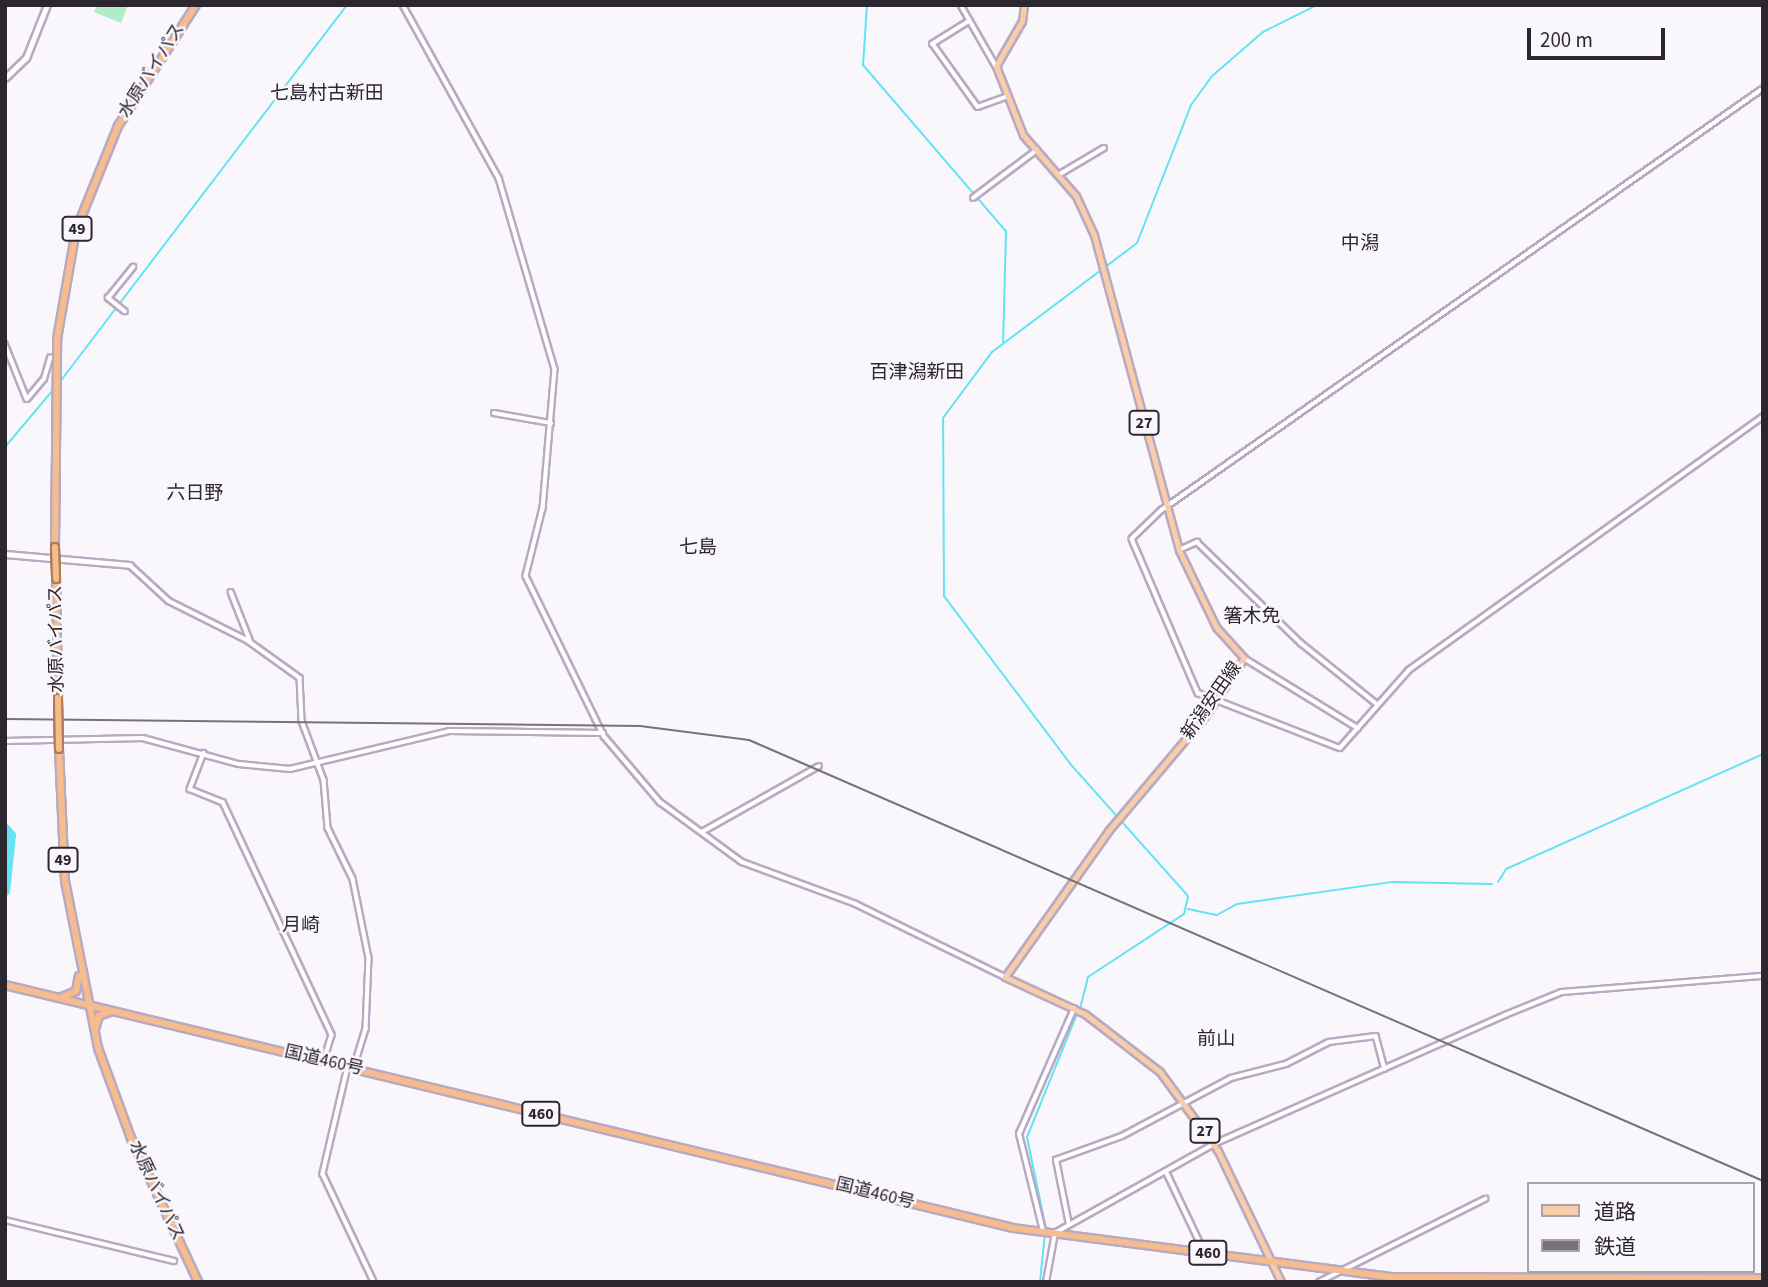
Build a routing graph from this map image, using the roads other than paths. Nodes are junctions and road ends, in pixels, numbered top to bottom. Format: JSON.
{"nodes":[{"id":1,"x":47,"y":5,"type":"edge"},
{"id":2,"x":196,"y":5,"type":"edge"},
{"id":3,"x":403,"y":5,"type":"edge"},
{"id":4,"x":961,"y":5,"type":"edge"},
{"id":5,"x":1024,"y":5,"type":"edge"},
{"id":6,"x":971,"y":20,"type":"junction"},
{"id":7,"x":996,"y":65,"type":"junction"},
{"id":8,"x":5,"y":78,"type":"edge"},
{"id":9,"x":1763,"y":89,"type":"edge"},
{"id":10,"x":1009,"y":95,"type":"junction"},
{"id":11,"x":1104,"y":148,"type":"dead end"},
{"id":12,"x":1037,"y":150,"type":"junction"},
{"id":13,"x":1060,"y":174,"type":"junction"},
{"id":14,"x":975,"y":197,"type":"dead end"},
{"id":15,"x":133,"y":267,"type":"dead end"},
{"id":16,"x":125,"y":312,"type":"dead end"},
{"id":17,"x":5,"y":344,"type":"edge"},
{"id":18,"x":50,"y":358,"type":"dead end"},
{"id":19,"x":494,"y":413,"type":"dead end"},
{"id":20,"x":1763,"y":417,"type":"edge"},
{"id":21,"x":551,"y":423,"type":"junction"},
{"id":22,"x":1166,"y":509,"type":"junction"},
{"id":23,"x":1179,"y":550,"type":"junction"},
{"id":24,"x":5,"y":554,"type":"edge"},
{"id":25,"x":128,"y":565,"type":"joint"},
{"id":26,"x":232,"y":592,"type":"dead end"},
{"id":27,"x":250,"y":642,"type":"junction"},
{"id":28,"x":1244,"y":658,"type":"junction"},
{"id":29,"x":1216,"y":701,"type":"junction"},
{"id":30,"x":1377,"y":704,"type":"junction"},
{"id":31,"x":1358,"y":728,"type":"junction"},
{"id":32,"x":603,"y":733,"type":"junction"},
{"id":33,"x":5,"y":741,"type":"edge"},
{"id":34,"x":204,"y":753,"type":"junction"},
{"id":35,"x":316,"y":763,"type":"junction"},
{"id":36,"x":819,"y":766,"type":"dead end"},
{"id":37,"x":701,"y":833,"type":"junction"},
{"id":38,"x":79,"y":971,"type":"junction"},
{"id":39,"x":1763,"y":976,"type":"edge"},
{"id":40,"x":1005,"y":977,"type":"junction"},
{"id":41,"x":5,"y":985,"type":"edge"},
{"id":42,"x":59,"y":998,"type":"junction"},
{"id":43,"x":87,"y":1004,"type":"junction"},
{"id":44,"x":1074,"y":1007,"type":"junction"},
{"id":45,"x":114,"y":1011,"type":"junction"},
{"id":46,"x":94,"y":1032,"type":"junction"},
{"id":47,"x":324,"y":1062,"type":"junction"},
{"id":48,"x":351,"y":1067,"type":"junction"},
{"id":49,"x":1385,"y":1070,"type":"junction"},
{"id":50,"x":1183,"y":1101,"type":"junction"},
{"id":51,"x":1214,"y":1144,"type":"junction"},
{"id":52,"x":1167,"y":1173,"type":"junction"},
{"id":53,"x":1485,"y":1199,"type":"dead end"},
{"id":54,"x":5,"y":1220,"type":"edge"},
{"id":55,"x":1069,"y":1225,"type":"junction"},
{"id":56,"x":1050,"y":1232,"type":"junction"},
{"id":57,"x":1205,"y":1253,"type":"junction"},
{"id":58,"x":174,"y":1261,"type":"dead end"},
{"id":59,"x":1272,"y":1261,"type":"junction"},
{"id":60,"x":1332,"y":1270,"type":"junction"},
{"id":61,"x":1763,"y":1278,"type":"edge"},
{"id":62,"x":1462,"y":1280,"type":"edge"},
{"id":63,"x":198,"y":1282,"type":"edge"},
{"id":64,"x":374,"y":1282,"type":"edge"},
{"id":65,"x":1046,"y":1282,"type":"edge"},
{"id":66,"x":1281,"y":1282,"type":"edge"},
{"id":67,"x":1319,"y":1282,"type":"edge"}],
"edges":[{"from":1,"to":8,"type":"street"},
{"from":2,"to":38,"type":"highway","name":"水原バイパス","number":"49","bridge":true},
{"from":3,"to":21,"type":"street"},
{"from":4,"to":6,"type":"street"},
{"from":5,"to":7,"type":"main road"},
{"from":6,"to":7,"type":"street"},
{"from":6,"to":10,"type":"street"},
{"from":7,"to":10,"type":"main road","name":"新潟安田線","number":"27"},
{"from":9,"to":22,"type":"street"},
{"from":10,"to":12,"type":"main road","name":"新潟安田線","number":"27"},
{"from":11,"to":13,"type":"street"},
{"from":12,"to":13,"type":"main road","name":"新潟安田線","number":"27"},
{"from":12,"to":14,"type":"street"},
{"from":13,"to":22,"type":"main road","name":"新潟安田線","number":"27"},
{"from":15,"to":16,"type":"street"},
{"from":17,"to":18,"type":"street"},
{"from":19,"to":21,"type":"street"},
{"from":20,"to":30,"type":"street"},
{"from":21,"to":32,"type":"street"},
{"from":22,"to":23,"type":"main road","name":"新潟安田線","number":"27"},
{"from":22,"to":29,"type":"street"},
{"from":23,"to":28,"type":"main road","name":"新潟安田線","number":"27"},
{"from":23,"to":30,"type":"street"},
{"from":24,"to":25,"type":"street"},
{"from":25,"to":27,"type":"street"},
{"from":26,"to":27,"type":"street"},
{"from":27,"to":35,"type":"street"},
{"from":28,"to":29,"type":"main road","name":"新潟安田線"},
{"from":28,"to":31,"type":"street"},
{"from":29,"to":31,"type":"street"},
{"from":29,"to":40,"type":"main road","name":"新潟安田線"},
{"from":30,"to":31,"type":"street"},
{"from":32,"to":35,"type":"street"},
{"from":32,"to":37,"type":"street"},
{"from":33,"to":34,"type":"street"},
{"from":34,"to":35,"type":"street"},
{"from":34,"to":47,"type":"street"},
{"from":35,"to":48,"type":"street"},
{"from":36,"to":37,"type":"street"},
{"from":37,"to":40,"type":"street"},
{"from":38,"to":42,"type":"highway"},
{"from":38,"to":43,"type":"highway","name":"水原バイパス","number":"49"},
{"from":39,"to":49,"type":"street"},
{"from":40,"to":44,"type":"main road","number":"27"},
{"from":41,"to":42,"type":"highway","name":"国道460号","number":"460"},
{"from":42,"to":43,"type":"highway","name":"国道460号","number":"460"},
{"from":43,"to":45,"type":"highway","name":"国道460号","number":"460"},
{"from":43,"to":46,"type":"highway","name":"水原バイパス","number":"49"},
{"from":44,"to":50,"type":"main road","number":"27"},
{"from":44,"to":56,"type":"street"},
{"from":45,"to":46,"type":"highway"},
{"from":45,"to":47,"type":"highway","name":"国道460号","number":"460"},
{"from":46,"to":63,"type":"highway","name":"水原バイパス","number":"49"},
{"from":47,"to":48,"type":"highway","name":"国道460号","number":"460"},
{"from":48,"to":56,"type":"highway","name":"国道460号","number":"460"},
{"from":48,"to":64,"type":"street"},
{"from":49,"to":50,"type":"street"},
{"from":49,"to":51,"type":"street"},
{"from":50,"to":51,"type":"main road","number":"27"},
{"from":50,"to":55,"type":"street"},
{"from":51,"to":52,"type":"street"},
{"from":51,"to":59,"type":"main road","number":"27"},
{"from":52,"to":55,"type":"street"},
{"from":52,"to":57,"type":"street"},
{"from":53,"to":60,"type":"street"},
{"from":54,"to":58,"type":"street"},
{"from":55,"to":56,"type":"street"},
{"from":56,"to":57,"type":"highway","name":"国道460号","number":"460"},
{"from":56,"to":65,"type":"street"},
{"from":57,"to":59,"type":"highway","name":"国道460号","number":"460"},
{"from":59,"to":60,"type":"highway","name":"国道460号","number":"460"},
{"from":59,"to":66,"type":"main road","number":"27"},
{"from":60,"to":62,"type":"highway","name":"国道460号","number":"460"},
{"from":60,"to":67,"type":"street"},
{"from":61,"to":62,"type":"highway","name":"国道460号","number":"460"}]}
